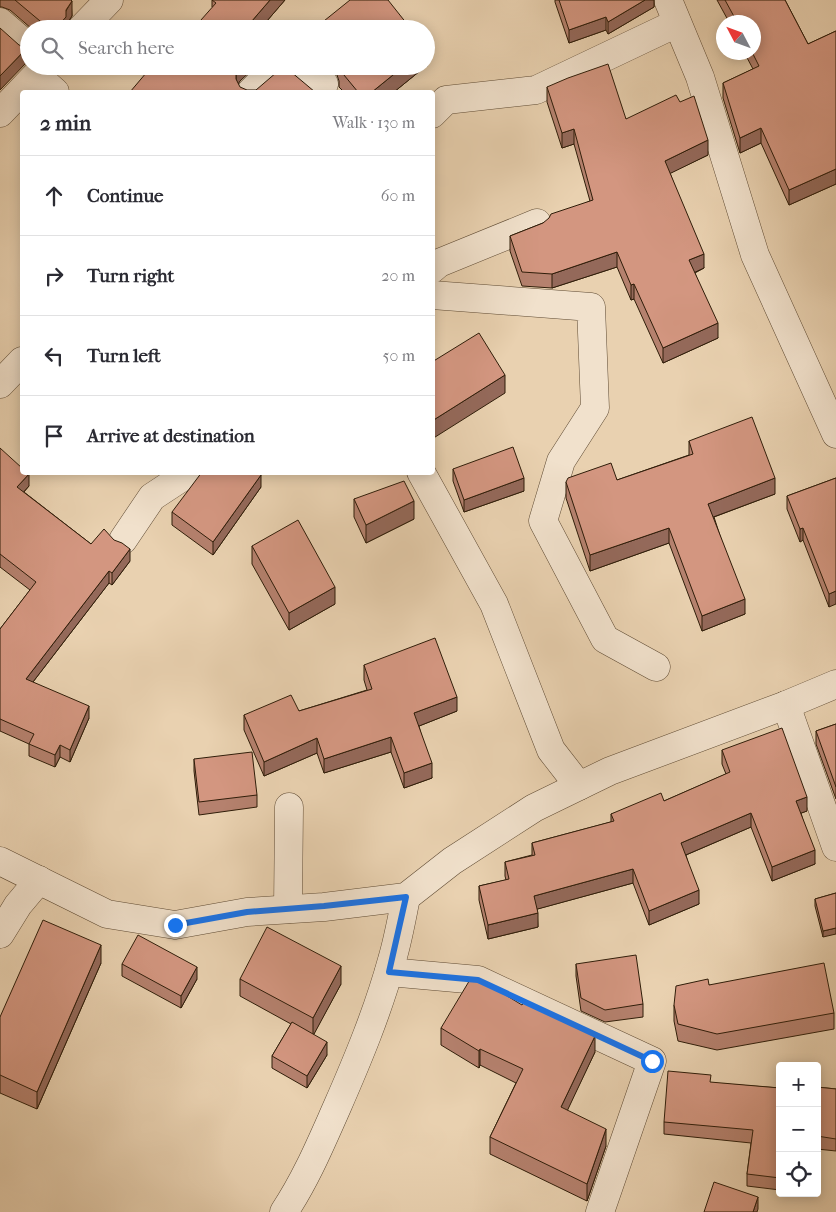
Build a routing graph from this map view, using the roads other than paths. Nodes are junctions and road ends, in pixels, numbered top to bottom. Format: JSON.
{"nodes":[{"id":1,"x":109,"y":0,"type":"edge"},
{"id":2,"x":673,"y":11,"type":"edge"},
{"id":3,"x":90,"y":20,"type":"edge"},
{"id":4,"x":0,"y":22,"type":"edge"},
{"id":5,"x":20,"y":39,"type":"edge"},
{"id":6,"x":270,"y":75,"type":"edge"},
{"id":7,"x":305,"y":75,"type":"edge"},
{"id":8,"x":46,"y":78,"type":"edge"},
{"id":9,"x":324,"y":84,"type":"dead end"},
{"id":10,"x":30,"y":90,"type":"edge"},
{"id":11,"x":253,"y":90,"type":"edge"},
{"id":12,"x":20,"y":98,"type":"edge"},
{"id":13,"x":435,"y":111,"type":"edge"},
{"id":14,"x":0,"y":113,"type":"edge"},
{"id":15,"x":536,"y":223,"type":"dead end"},
{"id":16,"x":435,"y":266,"type":"edge"},
{"id":17,"x":435,"y":295,"type":"edge"},
{"id":18,"x":20,"y":363,"type":"edge"},
{"id":19,"x":0,"y":384,"type":"edge"},
{"id":20,"x":836,"y":434,"type":"edge"},
{"id":21,"x":185,"y":475,"type":"edge"},
{"id":22,"x":423,"y":475,"type":"edge"},
{"id":23,"x":123,"y":540,"type":"dead end"},
{"id":24,"x":656,"y":666,"type":"dead end"},
{"id":25,"x":836,"y":684,"type":"edge"},
{"id":26,"x":786,"y":706,"type":"junction"},
{"id":27,"x":579,"y":786,"type":"junction"},
{"id":28,"x":288,"y":807,"type":"dead end"},
{"id":29,"x":836,"y":847,"type":"edge"},
{"id":30,"x":0,"y":861,"type":"edge"},
{"id":31,"x":39,"y":880,"type":"junction"},
{"id":32,"x":406,"y":897,"type":"junction"},
{"id":33,"x":288,"y":909,"type":"junction"},
{"id":34,"x":0,"y":934,"type":"edge"},
{"id":35,"x":389,"y":972,"type":"junction"},
{"id":36,"x":284,"y":1212,"type":"edge"},
{"id":37,"x":600,"y":1212,"type":"edge"}],
"edges":[{"from":1,"to":3,"type":"street"},
{"from":2,"to":13,"type":"street"},
{"from":2,"to":20,"type":"street"},
{"from":4,"to":5,"type":"street"},
{"from":6,"to":11,"type":"street"},
{"from":7,"to":9,"type":"street"},
{"from":8,"to":10,"type":"street"},
{"from":12,"to":14,"type":"street"},
{"from":15,"to":16,"type":"street"},
{"from":17,"to":24,"type":"street"},
{"from":18,"to":19,"type":"street"},
{"from":21,"to":23,"type":"street"},
{"from":22,"to":27,"type":"street"},
{"from":25,"to":26,"type":"street"},
{"from":26,"to":27,"type":"street"},
{"from":26,"to":29,"type":"street"},
{"from":27,"to":32,"type":"street"},
{"from":28,"to":33,"type":"street"},
{"from":30,"to":31,"type":"street"},
{"from":31,"to":33,"type":"street"},
{"from":31,"to":34,"type":"street"},
{"from":32,"to":33,"type":"street"},
{"from":32,"to":35,"type":"street"},
{"from":35,"to":36,"type":"street"},
{"from":35,"to":37,"type":"street"}]}
